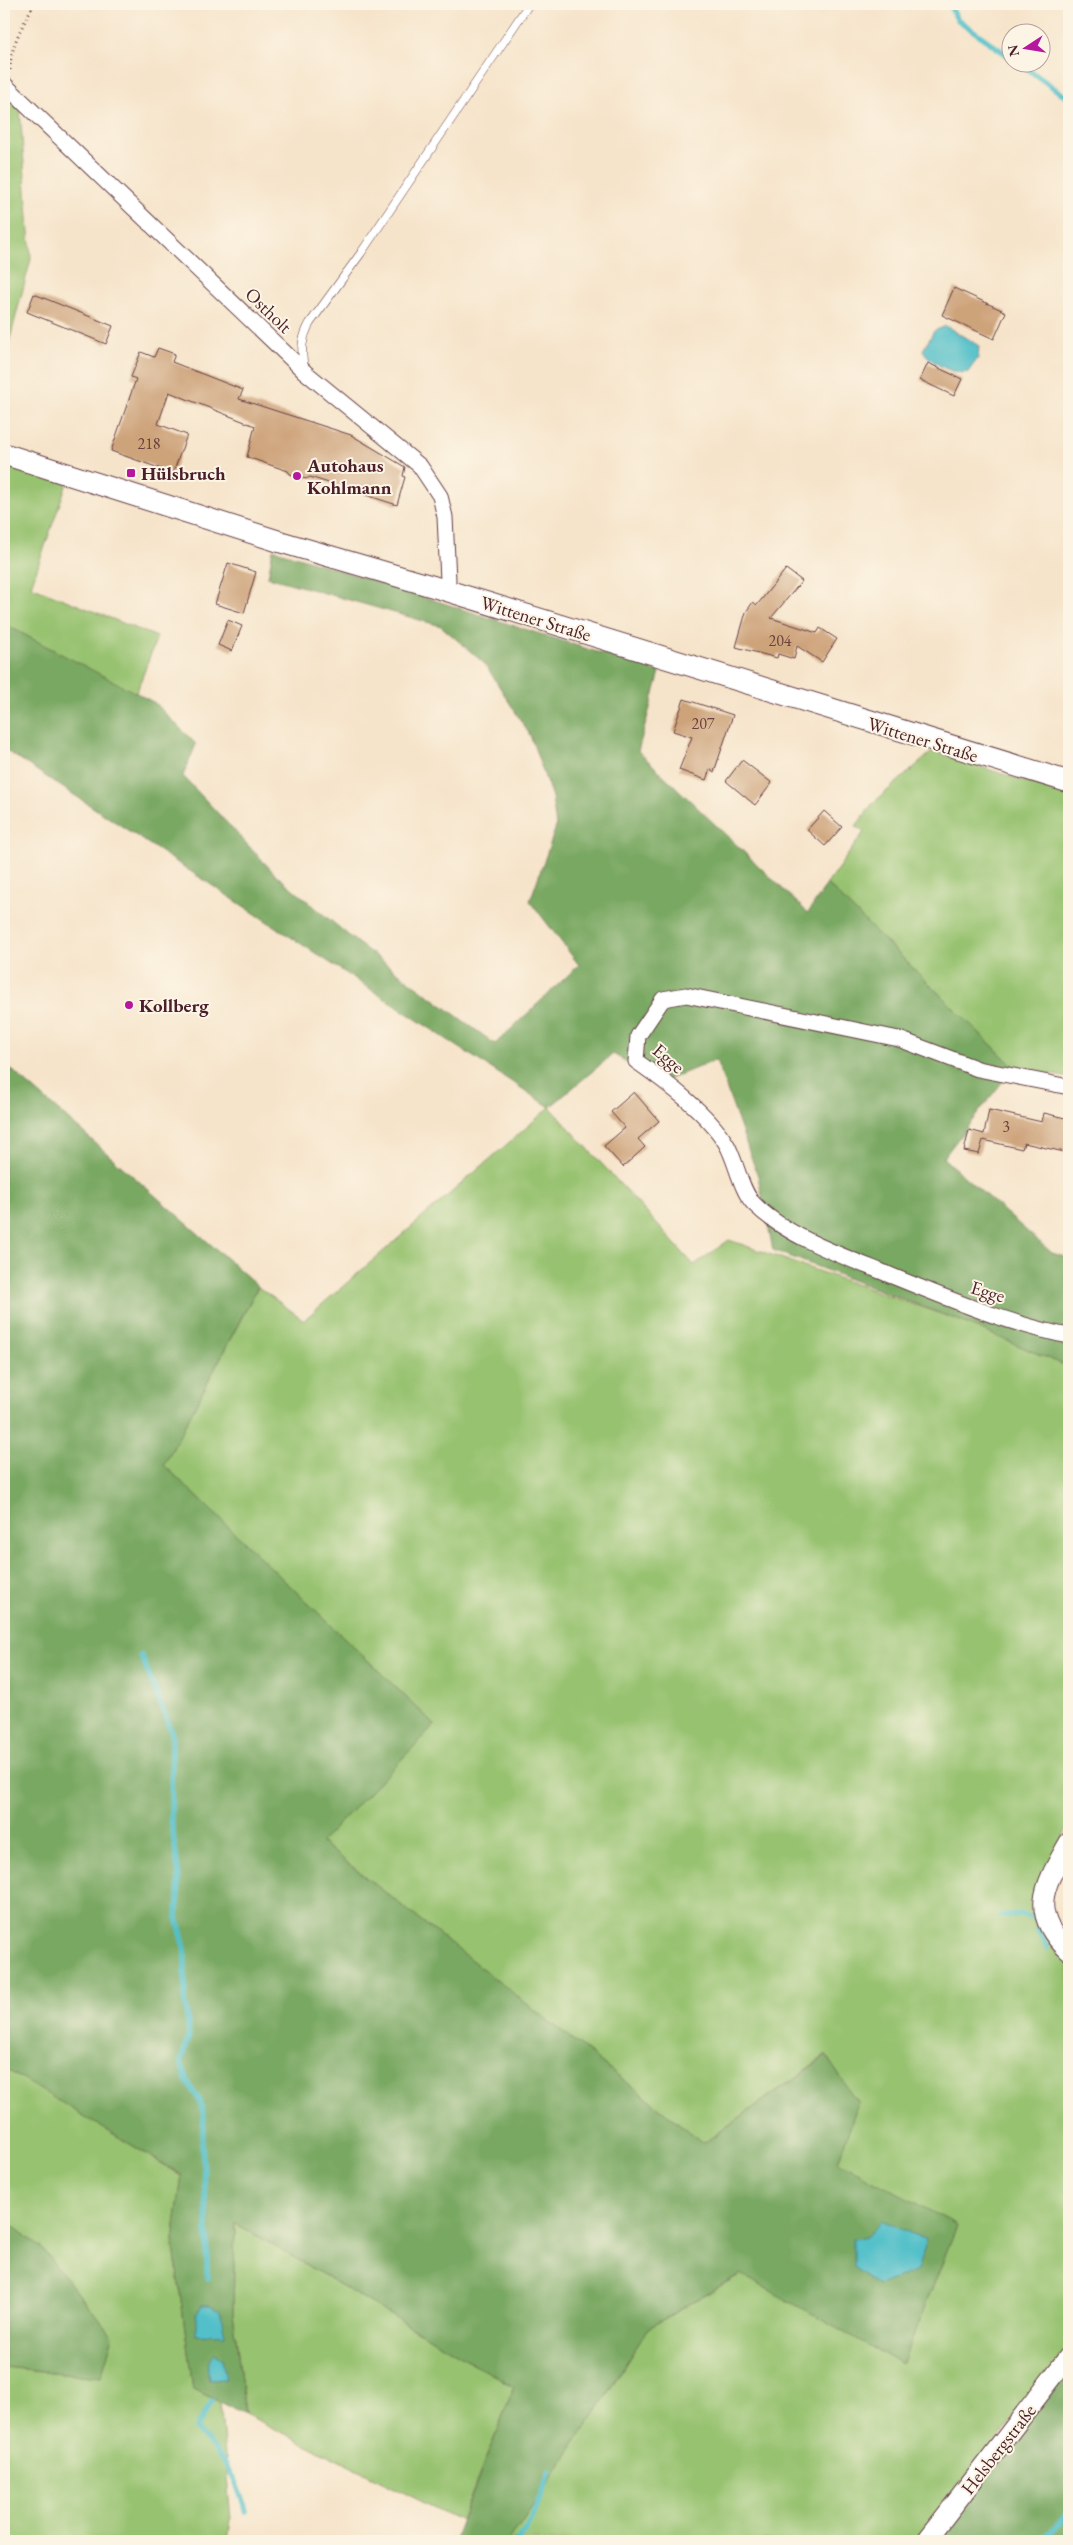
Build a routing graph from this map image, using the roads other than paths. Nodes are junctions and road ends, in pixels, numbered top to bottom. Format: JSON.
{"nodes":[{"id":1,"x":529,"y":4,"type":"edge"},
{"id":2,"x":6,"y":86,"type":"edge"},
{"id":3,"x":304,"y":372,"type":"junction"},
{"id":4,"x":4,"y":454,"type":"edge"},
{"id":5,"x":445,"y":590,"type":"junction"},
{"id":6,"x":1069,"y":782,"type":"edge"},
{"id":7,"x":1069,"y":1087,"type":"edge"},
{"id":8,"x":1069,"y":1336,"type":"edge"},
{"id":9,"x":1069,"y":1842,"type":"edge"},
{"id":10,"x":1069,"y":1950,"type":"edge"},
{"id":11,"x":1069,"y":2356,"type":"edge"},
{"id":12,"x":926,"y":2541,"type":"edge"}],
"edges":[{"from":1,"to":3,"type":"lane"},
{"from":2,"to":3,"type":"street","name":"Ostholt"},
{"from":3,"to":5,"type":"street","name":"Ostholt"},
{"from":4,"to":5,"type":"main road","name":"Wittener Straße"},
{"from":5,"to":6,"type":"main road","name":"Wittener Straße"},
{"from":7,"to":8,"type":"street","name":"Egge"},
{"from":9,"to":10,"type":"street"},
{"from":11,"to":12,"type":"street","name":"Helsbergstraße"}]}
